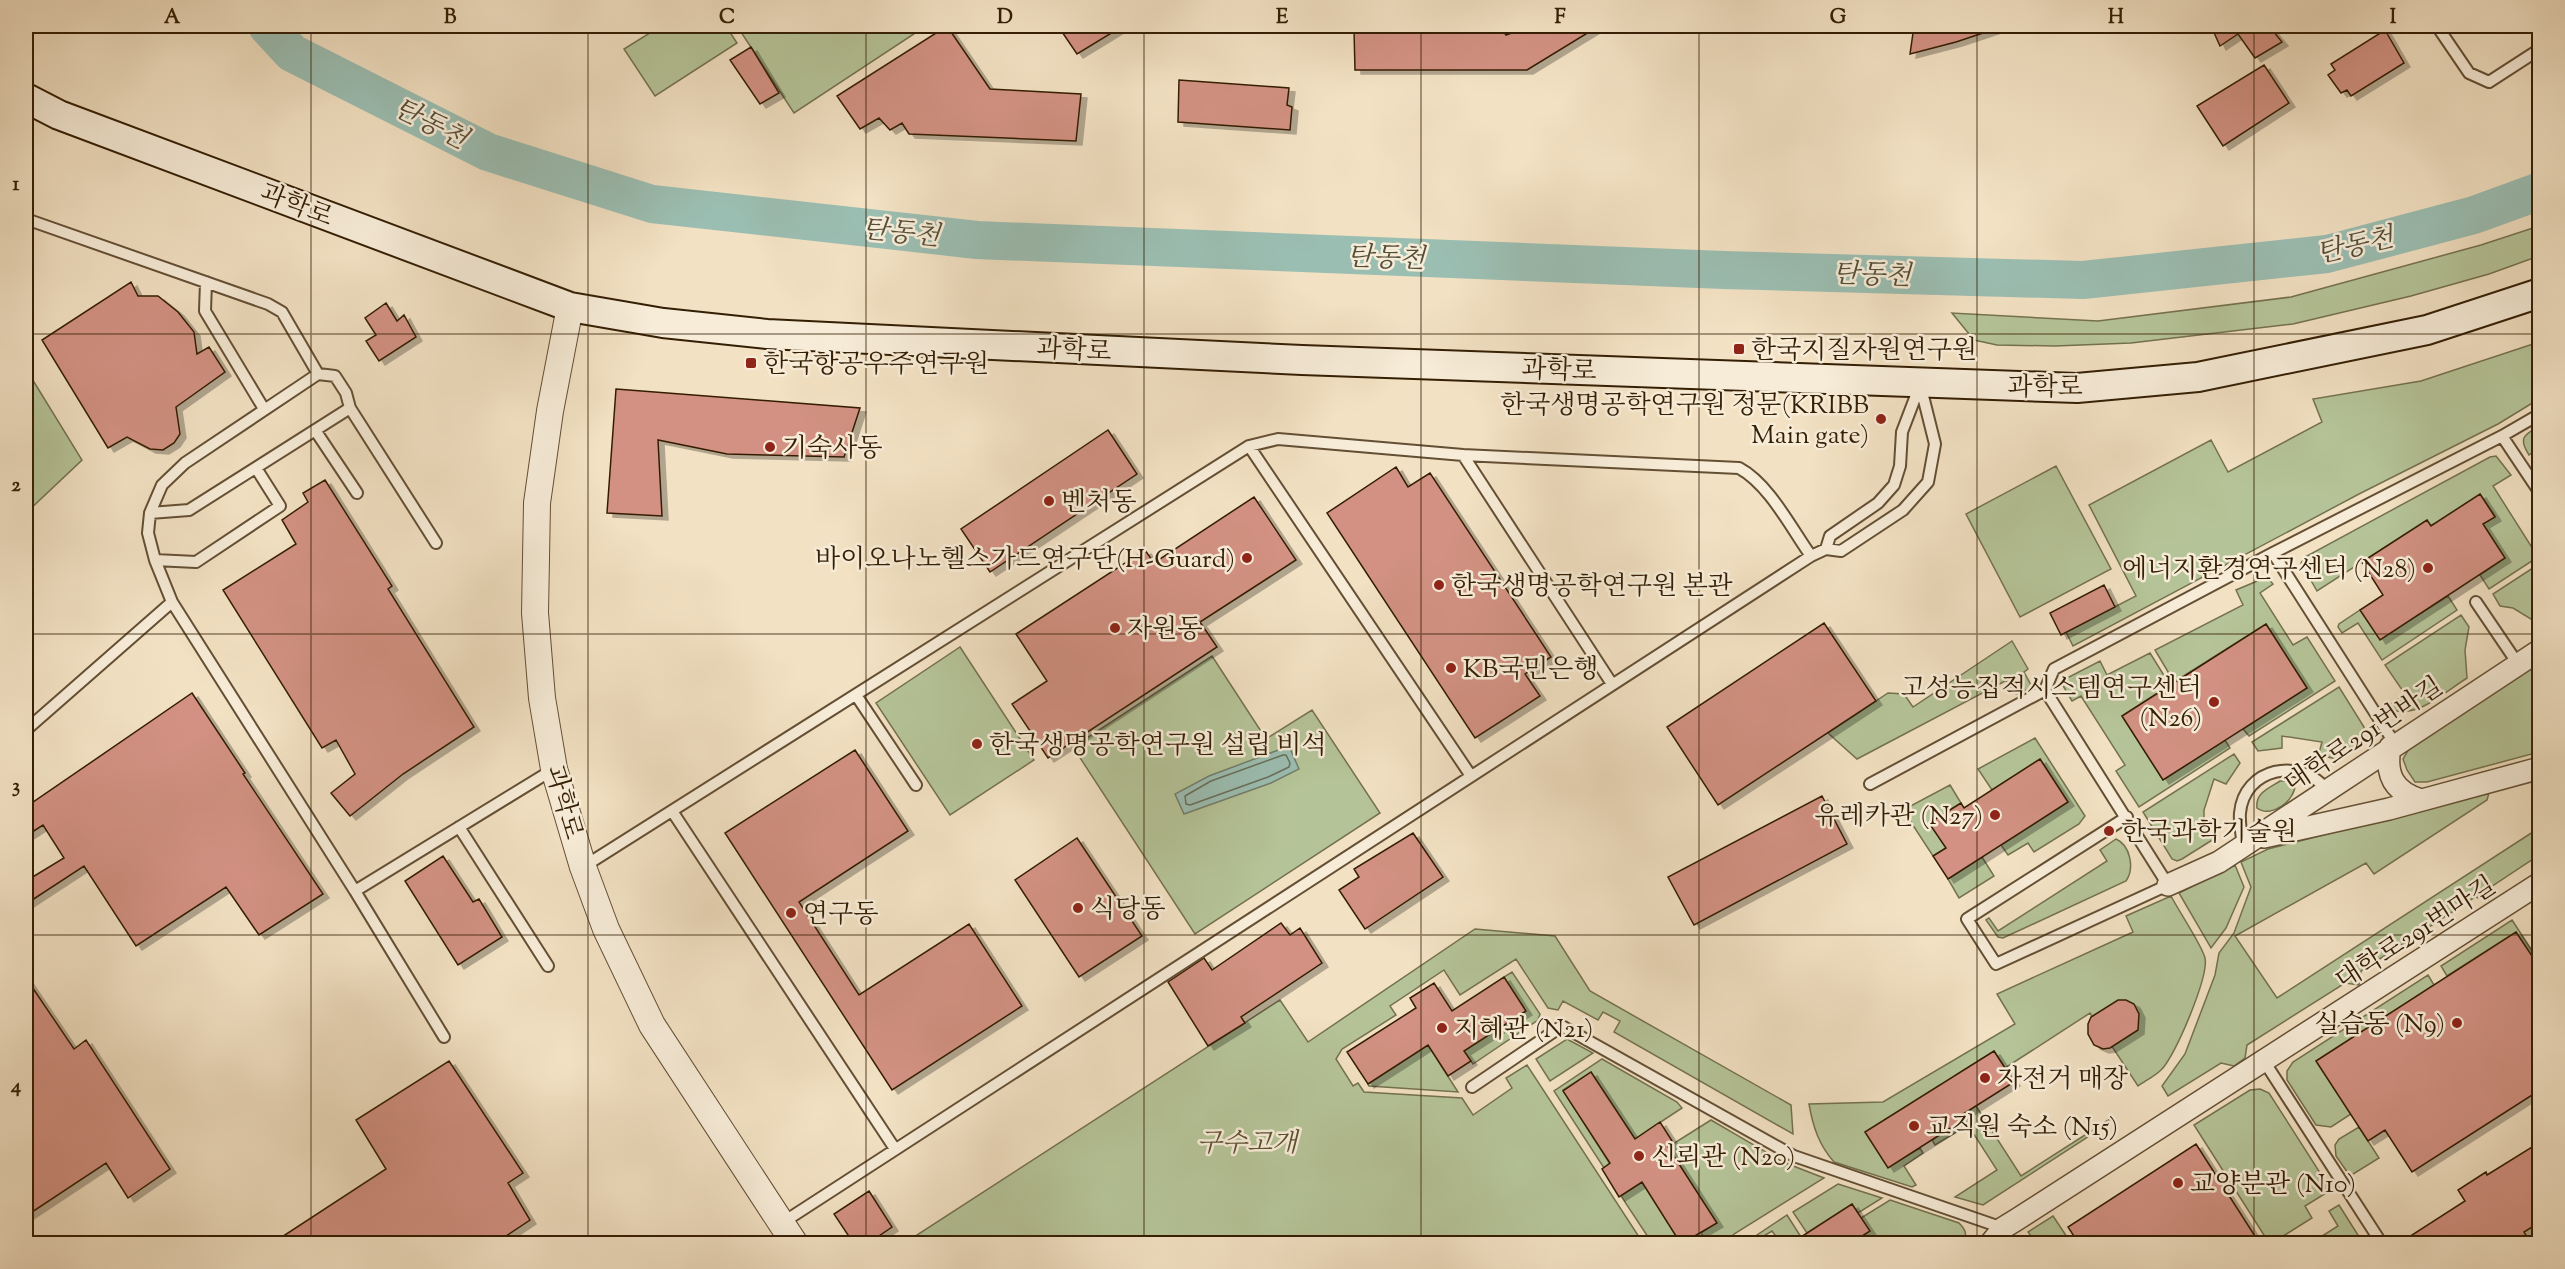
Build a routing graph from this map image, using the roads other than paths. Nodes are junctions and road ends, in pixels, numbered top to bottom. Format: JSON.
{"nodes":[{"id":1,"x":2437,"y":26,"type":"edge"},
{"id":2,"x":2540,"y":49,"type":"edge"},
{"id":3,"x":26,"y":98,"type":"edge"},
{"id":4,"x":26,"y":219,"type":"edge"},
{"id":5,"x":206,"y":282,"type":"junction"},
{"id":6,"x":2540,"y":293,"type":"edge"},
{"id":7,"x":570,"y":307,"type":"junction"},
{"id":8,"x":318,"y":374,"type":"junction"},
{"id":9,"x":1920,"y":384,"type":"junction"},
{"id":10,"x":350,"y":408,"type":"junction"},
{"id":11,"x":264,"y":409,"type":"junction"},
{"id":12,"x":2540,"y":414,"type":"edge"},
{"id":13,"x":315,"y":430,"type":"junction"},
{"id":14,"x":2502,"y":436,"type":"junction"},
{"id":15,"x":1250,"y":446,"type":"junction"},
{"id":16,"x":1463,"y":454,"type":"junction"},
{"id":17,"x":256,"y":468,"type":"junction"},
{"id":18,"x":357,"y":493,"type":"dead end"},
{"id":19,"x":2540,"y":493,"type":"edge"},
{"id":20,"x":150,"y":513,"type":"junction"},
{"id":21,"x":436,"y":543,"type":"dead end"},
{"id":22,"x":1826,"y":549,"type":"junction"},
{"id":23,"x":2273,"y":553,"type":"junction"},
{"id":24,"x":1810,"y":556,"type":"junction"},
{"id":25,"x":155,"y":560,"type":"junction"},
{"id":26,"x":172,"y":602,"type":"junction"},
{"id":27,"x":2476,"y":602,"type":"dead end"},
{"id":28,"x":2540,"y":650,"type":"edge"},
{"id":29,"x":2518,"y":664,"type":"junction"},
{"id":30,"x":1612,"y":684,"type":"junction"},
{"id":31,"x":2045,"y":690,"type":"junction"},
{"id":32,"x":856,"y":695,"type":"junction"},
{"id":33,"x":26,"y":730,"type":"edge"},
{"id":34,"x":2392,"y":746,"type":"junction"},
{"id":35,"x":2540,"y":768,"type":"edge"},
{"id":36,"x":554,"y":769,"type":"junction"},
{"id":37,"x":1471,"y":776,"type":"junction"},
{"id":38,"x":1870,"y":784,"type":"dead end"},
{"id":39,"x":916,"y":785,"type":"dead end"},
{"id":40,"x":2327,"y":790,"type":"junction"},
{"id":41,"x":2421,"y":800,"type":"junction"},
{"id":42,"x":672,"y":811,"type":"junction"},
{"id":43,"x":2127,"y":818,"type":"junction"},
{"id":44,"x":459,"y":827,"type":"junction"},
{"id":45,"x":2248,"y":843,"type":"junction"},
{"id":46,"x":583,"y":867,"type":"junction"},
{"id":47,"x":2540,"y":884,"type":"edge"},
{"id":48,"x":2168,"y":885,"type":"junction"},
{"id":49,"x":355,"y":891,"type":"junction"},
{"id":50,"x":548,"y":966,"type":"dead end"},
{"id":51,"x":444,"y":1037,"type":"dead end"},
{"id":52,"x":2264,"y":1061,"type":"junction"},
{"id":53,"x":1472,"y":1087,"type":"dead end"},
{"id":54,"x":895,"y":1149,"type":"junction"},
{"id":55,"x":788,"y":1233,"type":"edge"},
{"id":56,"x":1997,"y":1236,"type":"edge"},
{"id":57,"x":2382,"y":1244,"type":"edge"}],
"edges":[{"from":1,"to":2,"type":"lane"},
{"from":3,"to":7,"type":"main road","name":"과학로"},
{"from":4,"to":5,"type":"lane"},
{"from":5,"to":8,"type":"lane"},
{"from":5,"to":11,"type":"lane"},
{"from":6,"to":9,"type":"main road","name":"과학로"},
{"from":7,"to":9,"type":"main road","name":"과학로"},
{"from":7,"to":36,"type":"street","name":"과학로"},
{"from":8,"to":10,"type":"lane"},
{"from":8,"to":11,"type":"lane"},
{"from":9,"to":22,"type":"lane"},
{"from":9,"to":22,"type":"lane"},
{"from":10,"to":13,"type":"lane"},
{"from":10,"to":21,"type":"lane"},
{"from":11,"to":20,"type":"lane"},
{"from":12,"to":14,"type":"lane"},
{"from":13,"to":17,"type":"lane"},
{"from":13,"to":18,"type":"lane"},
{"from":14,"to":19,"type":"lane"},
{"from":14,"to":23,"type":"lane"},
{"from":15,"to":16,"type":"lane"},
{"from":15,"to":32,"type":"lane"},
{"from":15,"to":37,"type":"lane"},
{"from":16,"to":24,"type":"lane"},
{"from":16,"to":30,"type":"lane"},
{"from":17,"to":20,"type":"lane"},
{"from":17,"to":25,"type":"lane"},
{"from":20,"to":25,"type":"lane"},
{"from":22,"to":24,"type":"lane"},
{"from":23,"to":31,"type":"lane"},
{"from":23,"to":34,"type":"lane"},
{"from":24,"to":30,"type":"lane"},
{"from":25,"to":26,"type":"lane"},
{"from":26,"to":33,"type":"lane"},
{"from":26,"to":49,"type":"lane"},
{"from":27,"to":29,"type":"lane"},
{"from":28,"to":29,"type":"street","name":"대학로291번바길"},
{"from":29,"to":34,"type":"street","name":"대학로291번바길"},
{"from":30,"to":37,"type":"lane"},
{"from":31,"to":38,"type":"lane"},
{"from":31,"to":43,"type":"lane"},
{"from":32,"to":39,"type":"lane"},
{"from":32,"to":42,"type":"lane"},
{"from":34,"to":40,"type":"street","name":"대학로291번바길"},
{"from":34,"to":41,"type":"street"},
{"from":35,"to":41,"type":"street","name":"대학로291번바길"},
{"from":36,"to":44,"type":"lane"},
{"from":36,"to":46,"type":"street","name":"과학로"},
{"from":37,"to":54,"type":"lane"},
{"from":40,"to":45,"type":"street","name":"대학로291번바길"},
{"from":40,"to":45,"type":"lane"},
{"from":41,"to":45,"type":"street","name":"대학로291번바길"},
{"from":42,"to":46,"type":"lane"},
{"from":42,"to":54,"type":"lane"},
{"from":43,"to":48,"type":"lane"},
{"from":43,"to":48,"type":"lane"},
{"from":44,"to":49,"type":"lane"},
{"from":44,"to":50,"type":"lane"},
{"from":45,"to":48,"type":"street"},
{"from":46,"to":55,"type":"street","name":"과학로"},
{"from":47,"to":52,"type":"street","name":"대학로291번마길"},
{"from":49,"to":51,"type":"lane"},
{"from":52,"to":56,"type":"street","name":"대학로291번마길"},
{"from":52,"to":57,"type":"lane"},
{"from":53,"to":56,"type":"lane"},
{"from":54,"to":55,"type":"lane"}]}
